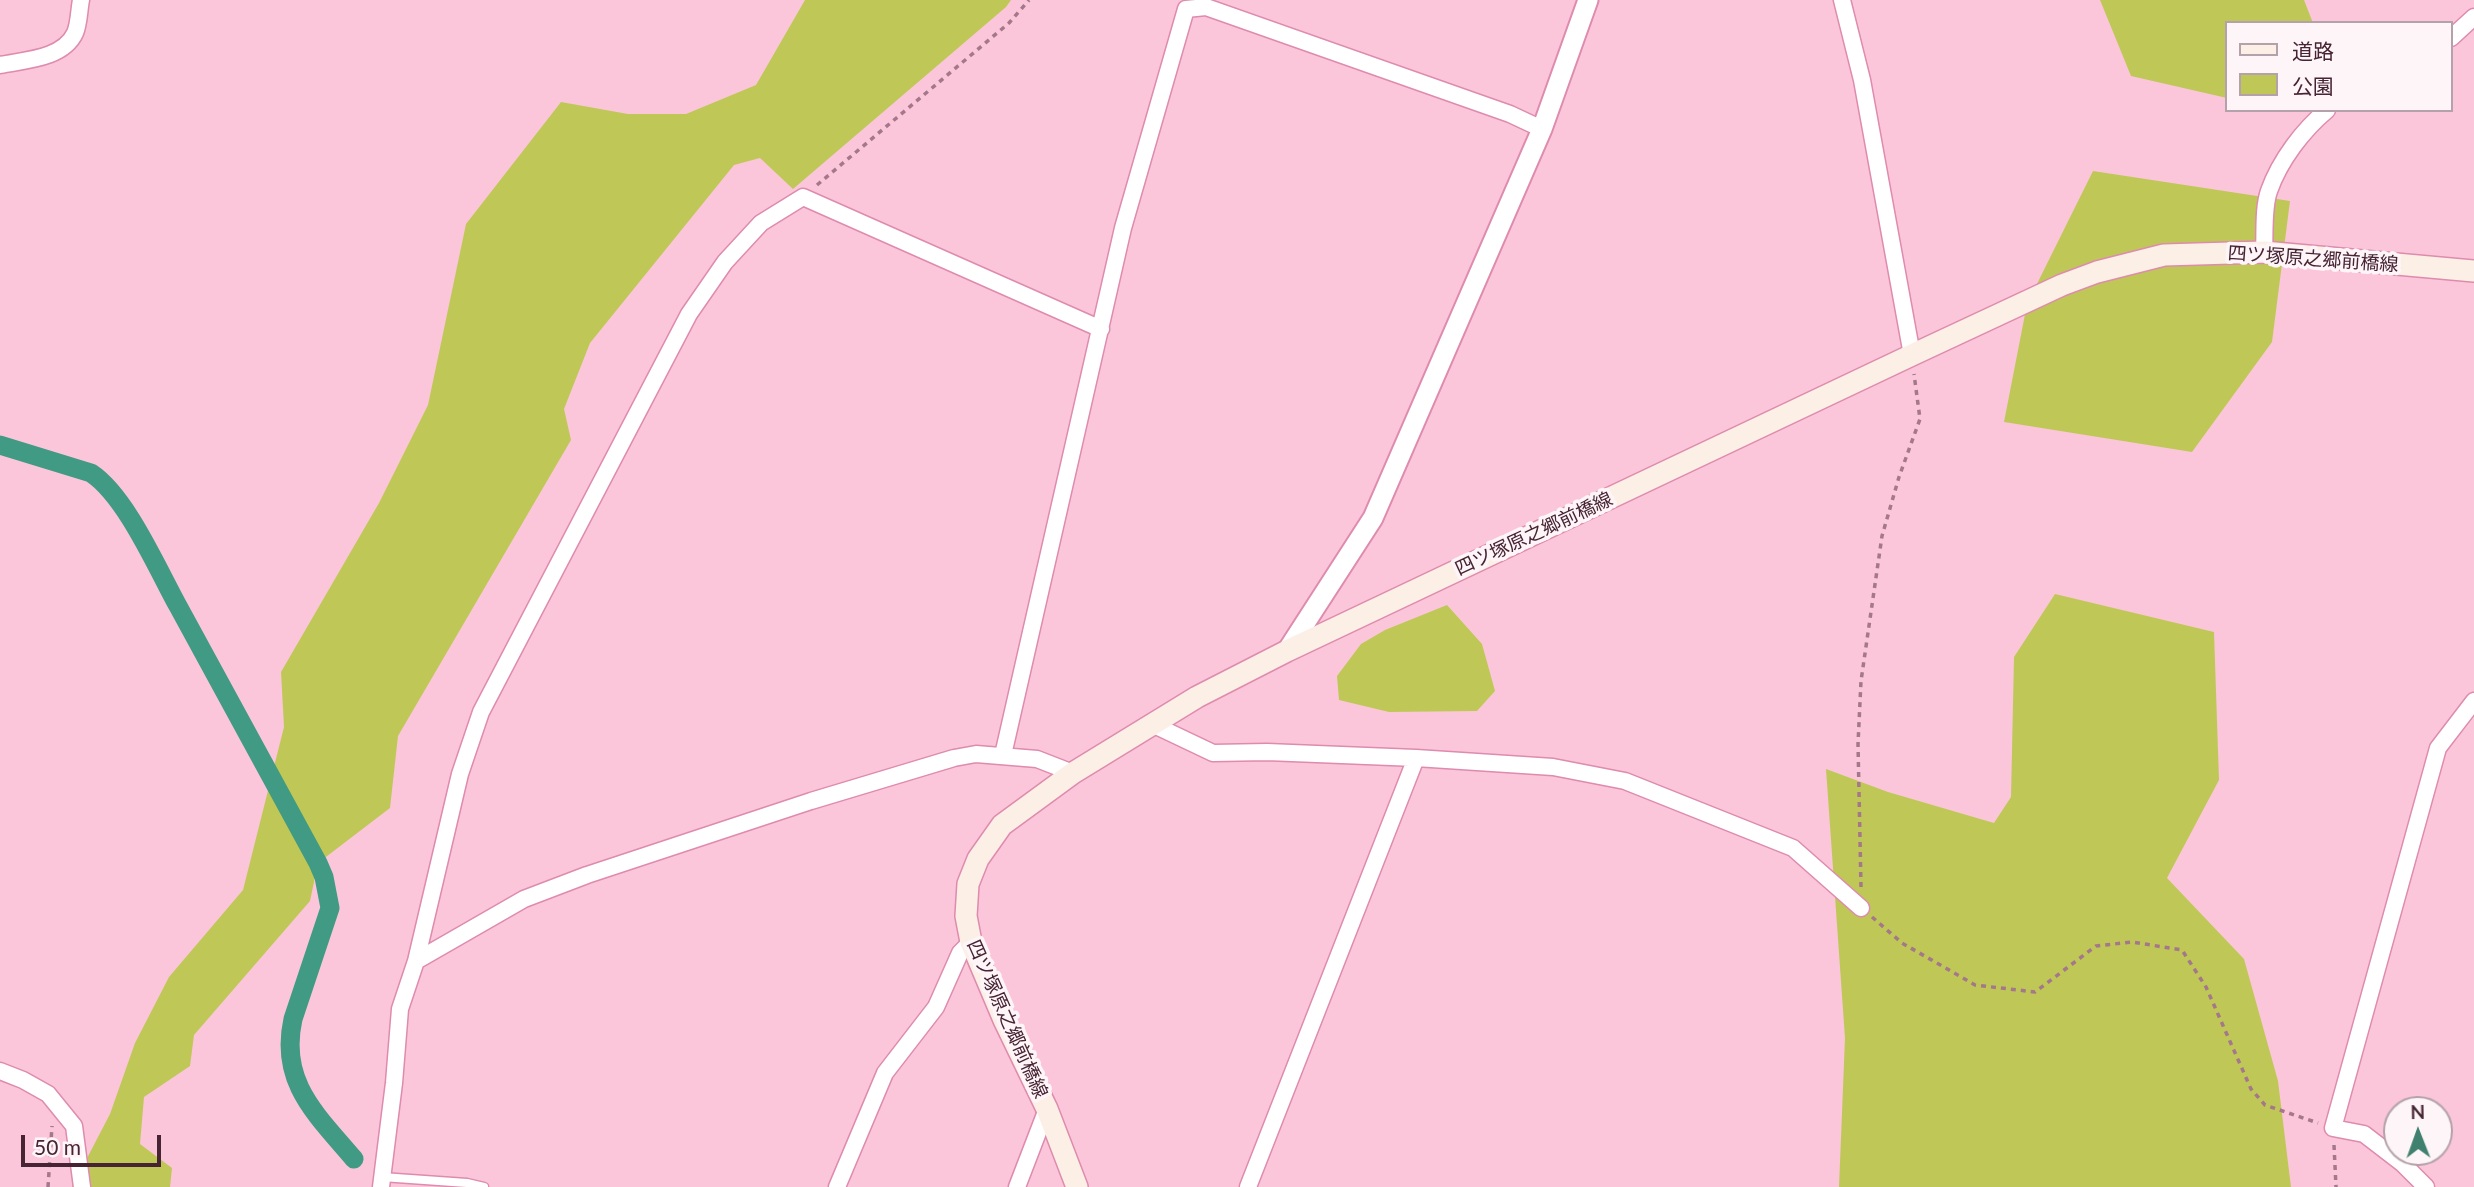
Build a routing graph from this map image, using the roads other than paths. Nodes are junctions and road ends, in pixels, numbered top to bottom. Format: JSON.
{"nodes":[{"id":1,"x":81,"y":0,"type":"edge"},
{"id":2,"x":1588,"y":0,"type":"edge"},
{"id":3,"x":1842,"y":0,"type":"edge"},
{"id":4,"x":2474,"y":17,"type":"edge"},
{"id":5,"x":2453,"y":36,"type":"edge"},
{"id":6,"x":0,"y":65,"type":"edge"},
{"id":7,"x":2325,"y":112,"type":"edge"},
{"id":8,"x":1542,"y":129,"type":"junction"},
{"id":9,"x":2264,"y":252,"type":"junction"},
{"id":10,"x":2474,"y":271,"type":"edge"},
{"id":11,"x":1101,"y":329,"type":"junction"},
{"id":12,"x":1912,"y":355,"type":"junction"},
{"id":13,"x":1287,"y":651,"type":"junction"},
{"id":14,"x":2474,"y":701,"type":"edge"},
{"id":15,"x":1152,"y":724,"type":"junction"},
{"id":16,"x":1003,"y":755,"type":"junction"},
{"id":17,"x":1416,"y":758,"type":"junction"},
{"id":18,"x":1073,"y":774,"type":"junction"},
{"id":19,"x":1861,"y":908,"type":"road end"},
{"id":20,"x":971,"y":942,"type":"junction"},
{"id":21,"x":416,"y":961,"type":"junction"},
{"id":22,"x":0,"y":1071,"type":"edge"},
{"id":23,"x":1047,"y":1109,"type":"junction"},
{"id":24,"x":382,"y":1182,"type":"edge"},
{"id":25,"x":82,"y":1187,"type":"edge"},
{"id":26,"x":484,"y":1187,"type":"edge"},
{"id":27,"x":837,"y":1187,"type":"edge"},
{"id":28,"x":1017,"y":1187,"type":"edge"},
{"id":29,"x":1077,"y":1187,"type":"edge"},
{"id":30,"x":1248,"y":1187,"type":"edge"},
{"id":31,"x":2426,"y":1187,"type":"edge"}],
"edges":[{"from":1,"to":6,"type":"street"},
{"from":2,"to":8,"type":"street"},
{"from":3,"to":12,"type":"street"},
{"from":4,"to":5,"type":"street"},
{"from":7,"to":9,"type":"street"},
{"from":8,"to":11,"type":"street"},
{"from":8,"to":13,"type":"street"},
{"from":9,"to":10,"type":"main road","name":"四ツ塚原之郷前橋線"},
{"from":9,"to":12,"type":"main road","name":"四ツ塚原之郷前橋線"},
{"from":11,"to":16,"type":"street"},
{"from":11,"to":21,"type":"street"},
{"from":12,"to":13,"type":"main road","name":"四ツ塚原之郷前橋線"},
{"from":13,"to":15,"type":"main road","name":"四ツ塚原之郷前橋線"},
{"from":14,"to":31,"type":"street"},
{"from":15,"to":17,"type":"street"},
{"from":15,"to":18,"type":"main road","name":"四ツ塚原之郷前橋線"},
{"from":16,"to":18,"type":"street"},
{"from":16,"to":21,"type":"street"},
{"from":17,"to":19,"type":"street"},
{"from":17,"to":30,"type":"street"},
{"from":18,"to":20,"type":"main road","name":"四ツ塚原之郷前橋線"},
{"from":20,"to":23,"type":"main road","name":"四ツ塚原之郷前橋線"},
{"from":20,"to":27,"type":"street"},
{"from":21,"to":24,"type":"street"},
{"from":22,"to":25,"type":"street"},
{"from":23,"to":28,"type":"street"},
{"from":23,"to":29,"type":"main road","name":"四ツ塚原之郷前橋線"},
{"from":24,"to":26,"type":"lane"}]}
